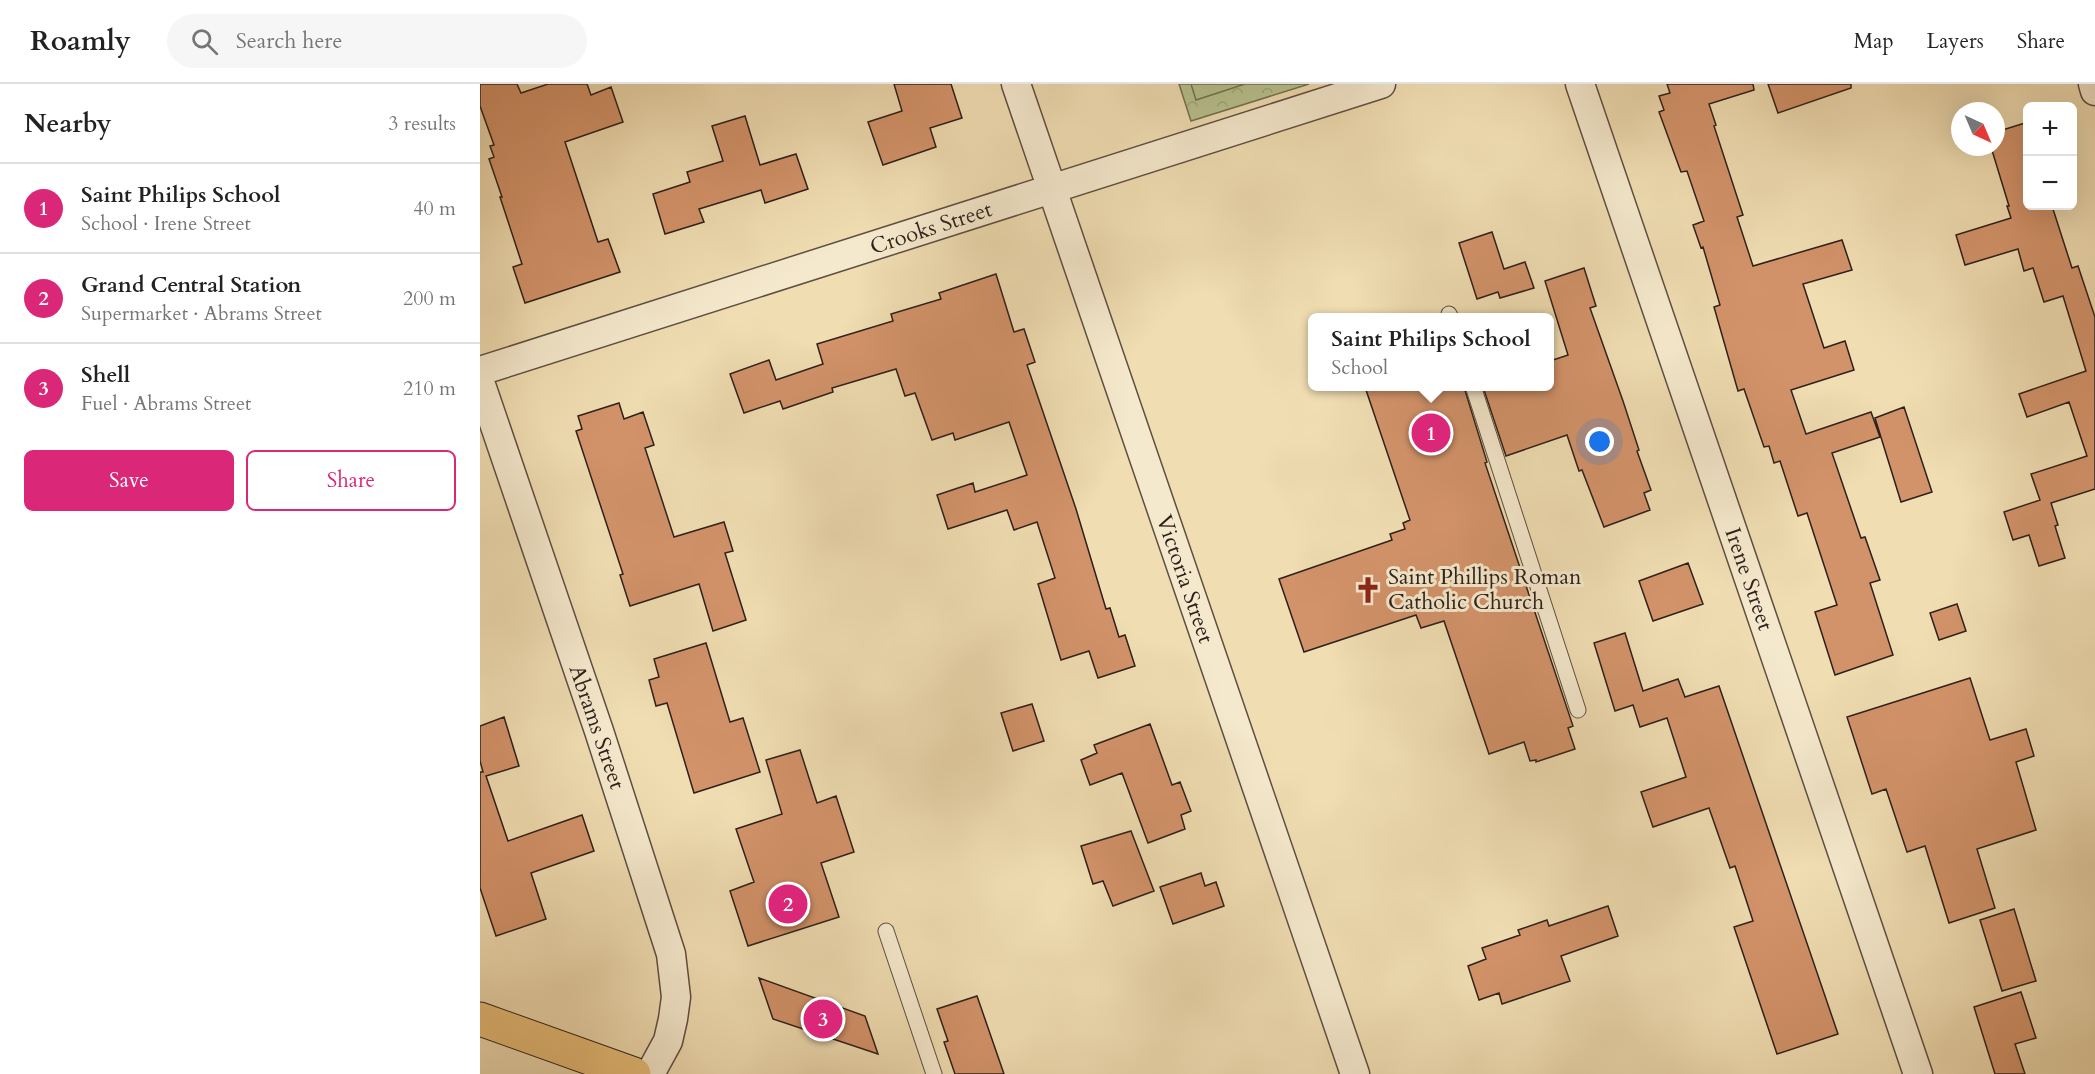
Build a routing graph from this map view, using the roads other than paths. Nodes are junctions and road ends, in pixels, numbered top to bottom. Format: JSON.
{"nodes":[{"id":1,"x":1016,"y":84,"type":"edge"},
{"id":2,"x":1381,"y":84,"type":"edge"},
{"id":3,"x":1580,"y":84,"type":"edge"},
{"id":4,"x":2093,"y":84,"type":"edge"},
{"id":5,"x":2095,"y":91,"type":"edge"},
{"id":6,"x":1052,"y":190,"type":"junction"},
{"id":7,"x":480,"y":371,"type":"edge"},
{"id":8,"x":480,"y":382,"type":"edge"},
{"id":9,"x":1474,"y":391,"type":"edge"},
{"id":10,"x":1578,"y":710,"type":"dead end"},
{"id":11,"x":886,"y":931,"type":"dead end"},
{"id":12,"x":480,"y":1019,"type":"edge"},
{"id":13,"x":634,"y":1074,"type":"edge"},
{"id":14,"x":650,"y":1074,"type":"edge"},
{"id":15,"x":934,"y":1074,"type":"edge"},
{"id":16,"x":1355,"y":1074,"type":"edge"},
{"id":17,"x":1918,"y":1074,"type":"edge"}],
"edges":[{"from":1,"to":6,"type":"street","name":"Victoria Street"},
{"from":2,"to":6,"type":"street","name":"Crooks Street"},
{"from":3,"to":17,"type":"street","name":"Irene Street"},
{"from":4,"to":5,"type":"street"},
{"from":6,"to":7,"type":"street","name":"Crooks Street"},
{"from":6,"to":16,"type":"street","name":"Victoria Street"},
{"from":8,"to":14,"type":"street","name":"Abrams Street"},
{"from":9,"to":10,"type":"lane"},
{"from":11,"to":15,"type":"lane"},
{"from":12,"to":13,"type":"main road"}]}
